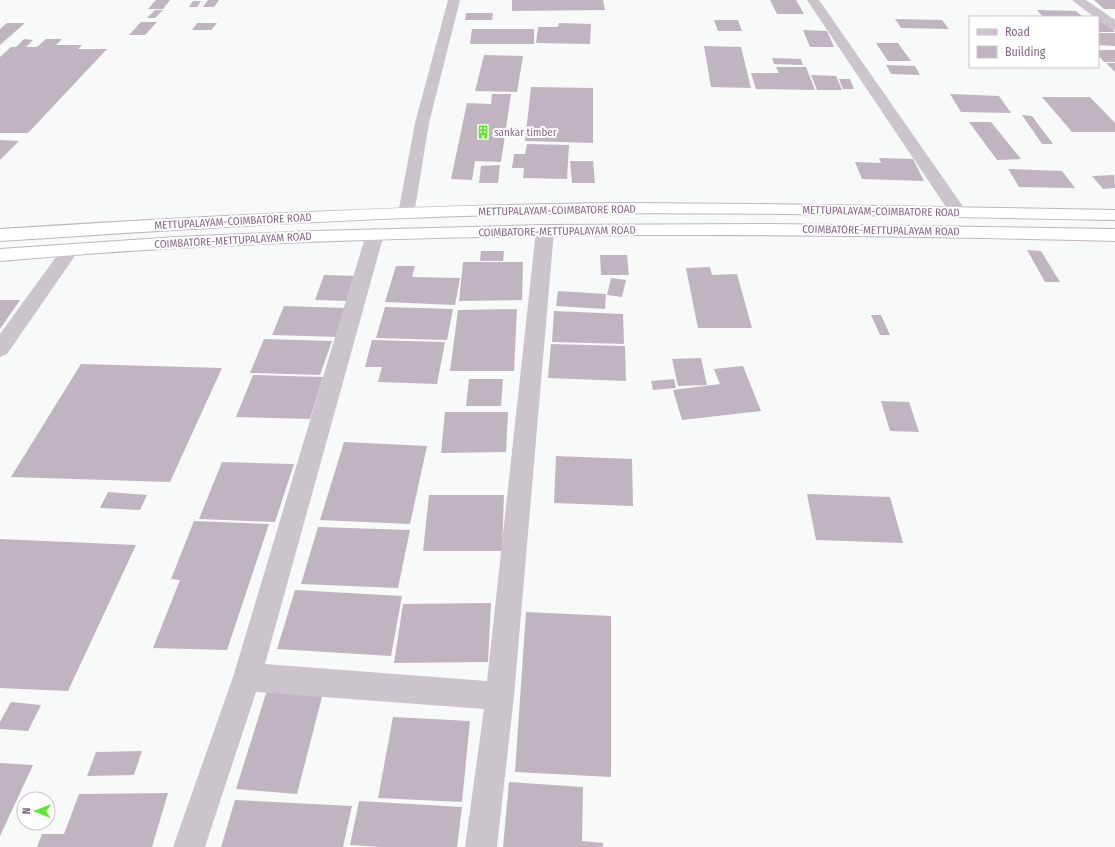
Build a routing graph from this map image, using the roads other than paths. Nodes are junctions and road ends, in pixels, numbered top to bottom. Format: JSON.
{"nodes":[{"id":1,"x":454,"y":0,"type":"edge"},
{"id":2,"x":813,"y":0,"type":"edge"},
{"id":3,"x":1078,"y":0,"type":"edge"},
{"id":4,"x":1115,"y":26,"type":"edge"},
{"id":5,"x":958,"y":212,"type":"junction"},
{"id":6,"x":406,"y":214,"type":"junction"},
{"id":7,"x":1115,"y":215,"type":"edge"},
{"id":8,"x":545,"y":231,"type":"junction"},
{"id":9,"x":375,"y":234,"type":"junction"},
{"id":10,"x":0,"y":235,"type":"edge"},
{"id":11,"x":1115,"y":235,"type":"edge"},
{"id":12,"x":70,"y":250,"type":"junction"},
{"id":13,"x":0,"y":255,"type":"edge"},
{"id":14,"x":0,"y":349,"type":"edge"},
{"id":15,"x":247,"y":677,"type":"junction"},
{"id":16,"x":500,"y":696,"type":"junction"},
{"id":17,"x":189,"y":847,"type":"edge"},
{"id":18,"x":481,"y":847,"type":"edge"}],
"edges":[{"from":1,"to":6,"type":"street"},
{"from":2,"to":5,"type":"street"},
{"from":3,"to":4,"type":"street"},
{"from":5,"to":6,"type":"highway","name":"METTUPALAYAM-COIMBATORE ROAD"},
{"from":5,"to":7,"type":"highway","name":"METTUPALAYAM-COIMBATORE ROAD"},
{"from":6,"to":10,"type":"highway","name":"METTUPALAYAM-COIMBATORE ROAD"},
{"from":8,"to":9,"type":"highway","name":"COIMBATORE-METTUPALAYAM ROAD"},
{"from":8,"to":11,"type":"highway","name":"COIMBATORE-METTUPALAYAM ROAD"},
{"from":8,"to":16,"type":"street"},
{"from":9,"to":12,"type":"highway","name":"COIMBATORE-METTUPALAYAM ROAD"},
{"from":9,"to":15,"type":"street"},
{"from":12,"to":13,"type":"highway","name":"COIMBATORE-METTUPALAYAM ROAD"},
{"from":12,"to":14,"type":"street"},
{"from":15,"to":16,"type":"street"},
{"from":15,"to":17,"type":"street"},
{"from":16,"to":18,"type":"street"}]}
